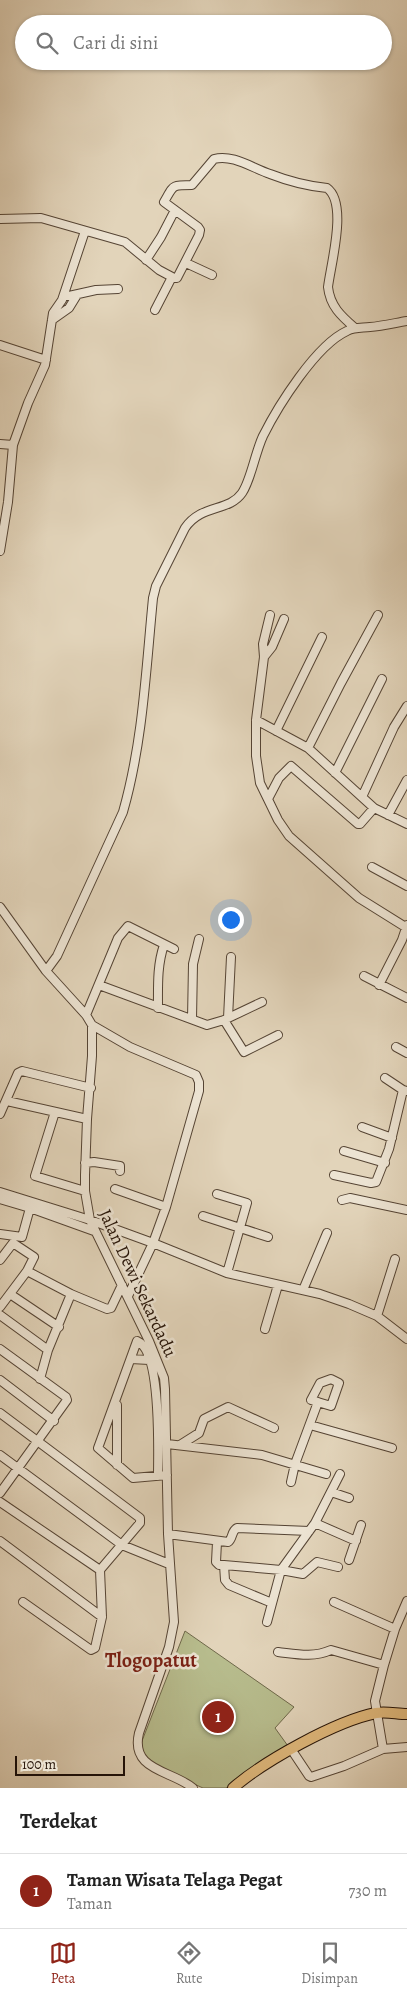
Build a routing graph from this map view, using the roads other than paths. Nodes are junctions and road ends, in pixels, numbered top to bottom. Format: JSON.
{"nodes":[{"id":1,"x":175,"y":210,"type":"junction"},
{"id":2,"x":0,"y":219,"type":"edge"},
{"id":3,"x":85,"y":231,"type":"junction"},
{"id":4,"x":146,"y":260,"type":"junction"},
{"id":5,"x":186,"y":263,"type":"junction"},
{"id":6,"x":212,"y":275,"type":"dead end"},
{"id":7,"x":172,"y":277,"type":"junction"},
{"id":8,"x":118,"y":289,"type":"dead end"},
{"id":9,"x":77,"y":294,"type":"junction"},
{"id":10,"x":64,"y":296,"type":"junction"},
{"id":11,"x":155,"y":310,"type":"dead end"},
{"id":12,"x":52,"y":320,"type":"junction"},
{"id":13,"x":407,"y":321,"type":"edge"},
{"id":14,"x":355,"y":328,"type":"junction"},
{"id":15,"x":0,"y":345,"type":"edge"},
{"id":16,"x":46,"y":360,"type":"junction"},
{"id":17,"x":0,"y":444,"type":"edge"},
{"id":18,"x":12,"y":445,"type":"junction"},
{"id":19,"x":0,"y":551,"type":"edge"},
{"id":20,"x":270,"y":615,"type":"dead end"},
{"id":21,"x":378,"y":615,"type":"dead end"},
{"id":22,"x":284,"y":619,"type":"dead end"},
{"id":23,"x":322,"y":637,"type":"dead end"},
{"id":24,"x":264,"y":657,"type":"junction"},
{"id":25,"x":382,"y":679,"type":"dead end"},
{"id":26,"x":407,"y":706,"type":"edge"},
{"id":27,"x":256,"y":720,"type":"junction"},
{"id":28,"x":276,"y":731,"type":"junction"},
{"id":29,"x":308,"y":748,"type":"junction"},
{"id":30,"x":335,"y":773,"type":"junction"},
{"id":31,"x":406,"y":782,"type":"edge"},
{"id":32,"x":362,"y":797,"type":"junction"},
{"id":33,"x":268,"y":799,"type":"junction"},
{"id":34,"x":374,"y":808,"type":"junction"},
{"id":35,"x":388,"y":815,"type":"junction"},
{"id":36,"x":407,"y":824,"type":"edge"},
{"id":37,"x":372,"y":867,"type":"dead end"},
{"id":38,"x":407,"y":886,"type":"edge"},
{"id":39,"x":0,"y":907,"type":"edge"},
{"id":40,"x":407,"y":927,"type":"edge"},
{"id":41,"x":199,"y":939,"type":"dead end"},
{"id":42,"x":164,"y":945,"type":"junction"},
{"id":43,"x":174,"y":949,"type":"dead end"},
{"id":44,"x":231,"y":957,"type":"dead end"},
{"id":45,"x":46,"y":971,"type":"junction"},
{"id":46,"x":364,"y":976,"type":"dead end"},
{"id":47,"x":99,"y":985,"type":"junction"},
{"id":48,"x":379,"y":985,"type":"junction"},
{"id":49,"x":407,"y":998,"type":"edge"},
{"id":50,"x":262,"y":1002,"type":"dead end"},
{"id":51,"x":158,"y":1008,"type":"junction"},
{"id":52,"x":86,"y":1015,"type":"junction"},
{"id":53,"x":192,"y":1019,"type":"junction"},
{"id":54,"x":226,"y":1019,"type":"junction"},
{"id":55,"x":92,"y":1025,"type":"junction"},
{"id":56,"x":278,"y":1034,"type":"dead end"},
{"id":57,"x":396,"y":1047,"type":"dead end"},
{"id":58,"x":407,"y":1053,"type":"edge"},
{"id":59,"x":385,"y":1078,"type":"dead end"},
{"id":60,"x":91,"y":1088,"type":"junction"},
{"id":61,"x":405,"y":1090,"type":"edge"},
{"id":62,"x":7,"y":1100,"type":"junction"},
{"id":63,"x":55,"y":1112,"type":"junction"},
{"id":64,"x":0,"y":1114,"type":"edge"},
{"id":65,"x":87,"y":1119,"type":"junction"},
{"id":66,"x":362,"y":1127,"type":"dead end"},
{"id":67,"x":392,"y":1138,"type":"junction"},
{"id":68,"x":344,"y":1151,"type":"dead end"},
{"id":69,"x":85,"y":1163,"type":"junction"},
{"id":70,"x":385,"y":1163,"type":"junction"},
{"id":71,"x":120,"y":1171,"type":"dead end"},
{"id":72,"x":334,"y":1175,"type":"dead end"},
{"id":73,"x":115,"y":1189,"type":"dead end"},
{"id":74,"x":85,"y":1191,"type":"junction"},
{"id":75,"x":0,"y":1192,"type":"edge"},
{"id":76,"x":217,"y":1194,"type":"dead end"},
{"id":77,"x":0,"y":1199,"type":"edge"},
{"id":78,"x":342,"y":1200,"type":"dead end"},
{"id":79,"x":166,"y":1207,"type":"junction"},
{"id":80,"x":406,"y":1207,"type":"edge"},
{"id":81,"x":30,"y":1208,"type":"junction"},
{"id":82,"x":203,"y":1216,"type":"dead end"},
{"id":83,"x":90,"y":1220,"type":"junction"},
{"id":84,"x":239,"y":1228,"type":"junction"},
{"id":85,"x":94,"y":1231,"type":"junction"},
{"id":86,"x":327,"y":1233,"type":"dead end"},
{"id":87,"x":0,"y":1234,"type":"edge"},
{"id":88,"x":268,"y":1237,"type":"dead end"},
{"id":89,"x":153,"y":1243,"type":"junction"},
{"id":90,"x":395,"y":1259,"type":"dead end"},
{"id":91,"x":0,"y":1260,"type":"edge"},
{"id":92,"x":27,"y":1271,"type":"junction"},
{"id":93,"x":227,"y":1273,"type":"junction"},
{"id":94,"x":122,"y":1285,"type":"junction"},
{"id":95,"x":278,"y":1285,"type":"junction"},
{"id":96,"x":303,"y":1290,"type":"junction"},
{"id":97,"x":10,"y":1294,"type":"junction"},
{"id":98,"x":71,"y":1294,"type":"junction"},
{"id":99,"x":128,"y":1296,"type":"junction"},
{"id":100,"x":0,"y":1307,"type":"edge"},
{"id":101,"x":0,"y":1315,"type":"edge"},
{"id":102,"x":377,"y":1316,"type":"junction"},
{"id":103,"x":59,"y":1328,"type":"junction"},
{"id":104,"x":264,"y":1329,"type":"dead end"},
{"id":105,"x":407,"y":1339,"type":"edge"},
{"id":106,"x":0,"y":1349,"type":"edge"},
{"id":107,"x":48,"y":1350,"type":"junction"},
{"id":108,"x":131,"y":1359,"type":"junction"},
{"id":109,"x":149,"y":1360,"type":"junction"},
{"id":110,"x":40,"y":1379,"type":"junction"},
{"id":111,"x":0,"y":1380,"type":"edge"},
{"id":112,"x":116,"y":1401,"type":"junction"},
{"id":113,"x":318,"y":1402,"type":"dead end"},
{"id":114,"x":0,"y":1413,"type":"edge"},
{"id":115,"x":54,"y":1421,"type":"junction"},
{"id":116,"x":310,"y":1425,"type":"junction"},
{"id":117,"x":274,"y":1428,"type":"dead end"},
{"id":118,"x":39,"y":1441,"type":"junction"},
{"id":119,"x":167,"y":1444,"type":"junction"},
{"id":120,"x":180,"y":1445,"type":"junction"},
{"id":121,"x":392,"y":1448,"type":"dead end"},
{"id":122,"x":0,"y":1455,"type":"edge"},
{"id":123,"x":295,"y":1464,"type":"junction"},
{"id":124,"x":117,"y":1465,"type":"junction"},
{"id":125,"x":18,"y":1468,"type":"junction"},
{"id":126,"x":167,"y":1474,"type":"junction"},
{"id":127,"x":326,"y":1474,"type":"dead end"},
{"id":128,"x":340,"y":1474,"type":"dead end"},
{"id":129,"x":158,"y":1476,"type":"junction"},
{"id":130,"x":290,"y":1482,"type":"dead end"},
{"id":131,"x":332,"y":1492,"type":"junction"},
{"id":132,"x":0,"y":1493,"type":"edge"},
{"id":133,"x":349,"y":1498,"type":"dead end"},
{"id":134,"x":0,"y":1502,"type":"edge"},
{"id":135,"x":315,"y":1524,"type":"junction"},
{"id":136,"x":360,"y":1525,"type":"dead end"},
{"id":137,"x":309,"y":1531,"type":"junction"},
{"id":138,"x":168,"y":1534,"type":"junction"},
{"id":139,"x":0,"y":1541,"type":"edge"},
{"id":140,"x":356,"y":1541,"type":"junction"},
{"id":141,"x":217,"y":1542,"type":"junction"},
{"id":142,"x":122,"y":1545,"type":"junction"},
{"id":143,"x":349,"y":1560,"type":"dead end"},
{"id":144,"x":169,"y":1564,"type":"junction"},
{"id":145,"x":224,"y":1565,"type":"junction"},
{"id":146,"x":338,"y":1567,"type":"dead end"},
{"id":147,"x":100,"y":1570,"type":"junction"},
{"id":148,"x":281,"y":1570,"type":"junction"},
{"id":149,"x":407,"y":1601,"type":"edge"},
{"id":150,"x":23,"y":1602,"type":"dead end"},
{"id":151,"x":334,"y":1602,"type":"dead end"},
{"id":152,"x":272,"y":1603,"type":"junction"},
{"id":153,"x":102,"y":1617,"type":"junction"},
{"id":154,"x":267,"y":1622,"type":"dead end"},
{"id":155,"x":395,"y":1628,"type":"junction"},
{"id":156,"x":278,"y":1652,"type":"dead end"},
{"id":157,"x":384,"y":1665,"type":"junction"},
{"id":158,"x":378,"y":1712,"type":"junction"},
{"id":159,"x":407,"y":1714,"type":"edge"},
{"id":160,"x":407,"y":1747,"type":"edge"},
{"id":161,"x":292,"y":1749,"type":"junction"},
{"id":162,"x":382,"y":1749,"type":"junction"},
{"id":163,"x":192,"y":1788,"type":"edge"},
{"id":164,"x":233,"y":1788,"type":"edge"}],
"edges":[{"from":1,"to":4,"type":"street"},
{"from":1,"to":5,"type":"street"},
{"from":1,"to":14,"type":"street"},
{"from":2,"to":3,"type":"street"},
{"from":3,"to":4,"type":"street"},
{"from":3,"to":10,"type":"street"},
{"from":4,"to":7,"type":"street"},
{"from":5,"to":6,"type":"street"},
{"from":5,"to":7,"type":"street"},
{"from":7,"to":11,"type":"street"},
{"from":8,"to":9,"type":"street"},
{"from":9,"to":10,"type":"street"},
{"from":9,"to":12,"type":"street"},
{"from":10,"to":12,"type":"street"},
{"from":12,"to":16,"type":"street"},
{"from":13,"to":14,"type":"street"},
{"from":14,"to":45,"type":"street"},
{"from":15,"to":16,"type":"street"},
{"from":16,"to":18,"type":"street"},
{"from":17,"to":18,"type":"street"},
{"from":18,"to":19,"type":"street"},
{"from":20,"to":24,"type":"street"},
{"from":21,"to":29,"type":"street"},
{"from":22,"to":24,"type":"street"},
{"from":23,"to":28,"type":"street"},
{"from":24,"to":27,"type":"street"},
{"from":25,"to":30,"type":"street"},
{"from":26,"to":32,"type":"street"},
{"from":27,"to":28,"type":"street"},
{"from":27,"to":33,"type":"street"},
{"from":28,"to":29,"type":"street"},
{"from":29,"to":30,"type":"street"},
{"from":30,"to":32,"type":"street"},
{"from":31,"to":35,"type":"street"},
{"from":32,"to":34,"type":"street"},
{"from":33,"to":34,"type":"street"},
{"from":33,"to":40,"type":"street"},
{"from":34,"to":35,"type":"street"},
{"from":35,"to":36,"type":"street"},
{"from":37,"to":38,"type":"street"},
{"from":39,"to":45,"type":"street"},
{"from":40,"to":48,"type":"street"},
{"from":41,"to":53,"type":"street"},
{"from":42,"to":43,"type":"street"},
{"from":42,"to":47,"type":"street"},
{"from":42,"to":51,"type":"street"},
{"from":44,"to":54,"type":"street"},
{"from":45,"to":52,"type":"street"},
{"from":46,"to":48,"type":"street"},
{"from":47,"to":51,"type":"street"},
{"from":47,"to":52,"type":"street"},
{"from":48,"to":49,"type":"street"},
{"from":50,"to":54,"type":"street"},
{"from":51,"to":53,"type":"street"},
{"from":52,"to":55,"type":"street"},
{"from":53,"to":54,"type":"street"},
{"from":54,"to":56,"type":"street"},
{"from":55,"to":60,"type":"street","name":"Jalan Dewi Sekardadu"},
{"from":55,"to":79,"type":"street"},
{"from":57,"to":58,"type":"street"},
{"from":59,"to":61,"type":"street"},
{"from":60,"to":62,"type":"street"},
{"from":60,"to":65,"type":"street","name":"Jalan Dewi Sekardadu"},
{"from":61,"to":67,"type":"street"},
{"from":62,"to":63,"type":"street"},
{"from":62,"to":64,"type":"street"},
{"from":63,"to":65,"type":"street"},
{"from":63,"to":74,"type":"street"},
{"from":65,"to":69,"type":"street","name":"Jalan Dewi Sekardadu"},
{"from":66,"to":67,"type":"street"},
{"from":67,"to":70,"type":"street"},
{"from":68,"to":70,"type":"street"},
{"from":69,"to":71,"type":"street"},
{"from":69,"to":74,"type":"street","name":"Jalan Dewi Sekardadu"},
{"from":70,"to":72,"type":"street"},
{"from":73,"to":79,"type":"street"},
{"from":74,"to":83,"type":"street","name":"Jalan Dewi Sekardadu"},
{"from":75,"to":83,"type":"street"},
{"from":76,"to":84,"type":"street"},
{"from":77,"to":81,"type":"street"},
{"from":78,"to":80,"type":"street"},
{"from":79,"to":89,"type":"street"},
{"from":81,"to":85,"type":"street"},
{"from":81,"to":87,"type":"street"},
{"from":82,"to":84,"type":"street"},
{"from":83,"to":85,"type":"street","name":"Jalan Dewi Sekardadu"},
{"from":83,"to":89,"type":"street"},
{"from":84,"to":88,"type":"street"},
{"from":84,"to":93,"type":"street"},
{"from":85,"to":94,"type":"street","name":"Jalan Dewi Sekardadu"},
{"from":86,"to":96,"type":"street"},
{"from":89,"to":93,"type":"street"},
{"from":89,"to":99,"type":"street"},
{"from":90,"to":102,"type":"street"},
{"from":91,"to":92,"type":"street"},
{"from":92,"to":97,"type":"street"},
{"from":92,"to":98,"type":"street"},
{"from":93,"to":95,"type":"street"},
{"from":94,"to":98,"type":"street"},
{"from":94,"to":99,"type":"street","name":"Jalan Dewi Sekardadu"},
{"from":95,"to":96,"type":"street"},
{"from":95,"to":104,"type":"street"},
{"from":96,"to":102,"type":"street"},
{"from":97,"to":100,"type":"street"},
{"from":97,"to":103,"type":"street"},
{"from":98,"to":103,"type":"street"},
{"from":99,"to":119,"type":"street","name":"Jalan Dewi Sekardadu"},
{"from":101,"to":107,"type":"street"},
{"from":102,"to":105,"type":"street"},
{"from":103,"to":107,"type":"street"},
{"from":106,"to":110,"type":"street"},
{"from":107,"to":110,"type":"street"},
{"from":108,"to":109,"type":"street"},
{"from":108,"to":109,"type":"street"},
{"from":108,"to":112,"type":"street"},
{"from":109,"to":129,"type":"street"},
{"from":110,"to":115,"type":"street"},
{"from":111,"to":115,"type":"street"},
{"from":112,"to":124,"type":"street"},
{"from":112,"to":124,"type":"street"},
{"from":113,"to":116,"type":"street"},
{"from":114,"to":118,"type":"street"},
{"from":115,"to":118,"type":"street"},
{"from":116,"to":121,"type":"street"},
{"from":116,"to":123,"type":"street"},
{"from":117,"to":120,"type":"street"},
{"from":118,"to":125,"type":"street"},
{"from":118,"to":142,"type":"street"},
{"from":119,"to":120,"type":"street"},
{"from":119,"to":126,"type":"street","name":"Jalan Dewi Sekardadu"},
{"from":120,"to":123,"type":"street"},
{"from":122,"to":125,"type":"street"},
{"from":123,"to":127,"type":"street"},
{"from":123,"to":130,"type":"street"},
{"from":124,"to":129,"type":"street"},
{"from":125,"to":132,"type":"street"},
{"from":125,"to":142,"type":"street"},
{"from":126,"to":129,"type":"street"},
{"from":126,"to":138,"type":"street","name":"Jalan Dewi Sekardadu"},
{"from":128,"to":131,"type":"street"},
{"from":131,"to":133,"type":"street"},
{"from":131,"to":135,"type":"street"},
{"from":134,"to":147,"type":"street"},
{"from":135,"to":137,"type":"street"},
{"from":135,"to":140,"type":"street"},
{"from":136,"to":140,"type":"street"},
{"from":137,"to":141,"type":"street"},
{"from":137,"to":148,"type":"street"},
{"from":138,"to":141,"type":"street"},
{"from":138,"to":144,"type":"street","name":"Jalan Dewi Sekardadu"},
{"from":139,"to":153,"type":"street"},
{"from":140,"to":143,"type":"street"},
{"from":141,"to":145,"type":"street"},
{"from":142,"to":144,"type":"street"},
{"from":142,"to":147,"type":"street"},
{"from":144,"to":163,"type":"street","name":"Jalan Dewi Sekardadu"},
{"from":145,"to":148,"type":"street"},
{"from":145,"to":152,"type":"street"},
{"from":146,"to":148,"type":"street"},
{"from":147,"to":153,"type":"street"},
{"from":148,"to":152,"type":"street"},
{"from":149,"to":155,"type":"street"},
{"from":150,"to":153,"type":"street"},
{"from":151,"to":155,"type":"street"},
{"from":152,"to":154,"type":"street"},
{"from":155,"to":157,"type":"street"},
{"from":156,"to":157,"type":"street"},
{"from":157,"to":158,"type":"street"},
{"from":158,"to":159,"type":"main road"},
{"from":158,"to":161,"type":"main road"},
{"from":158,"to":162,"type":"street"},
{"from":160,"to":162,"type":"street"},
{"from":161,"to":162,"type":"street"},
{"from":161,"to":164,"type":"main road"}]}
